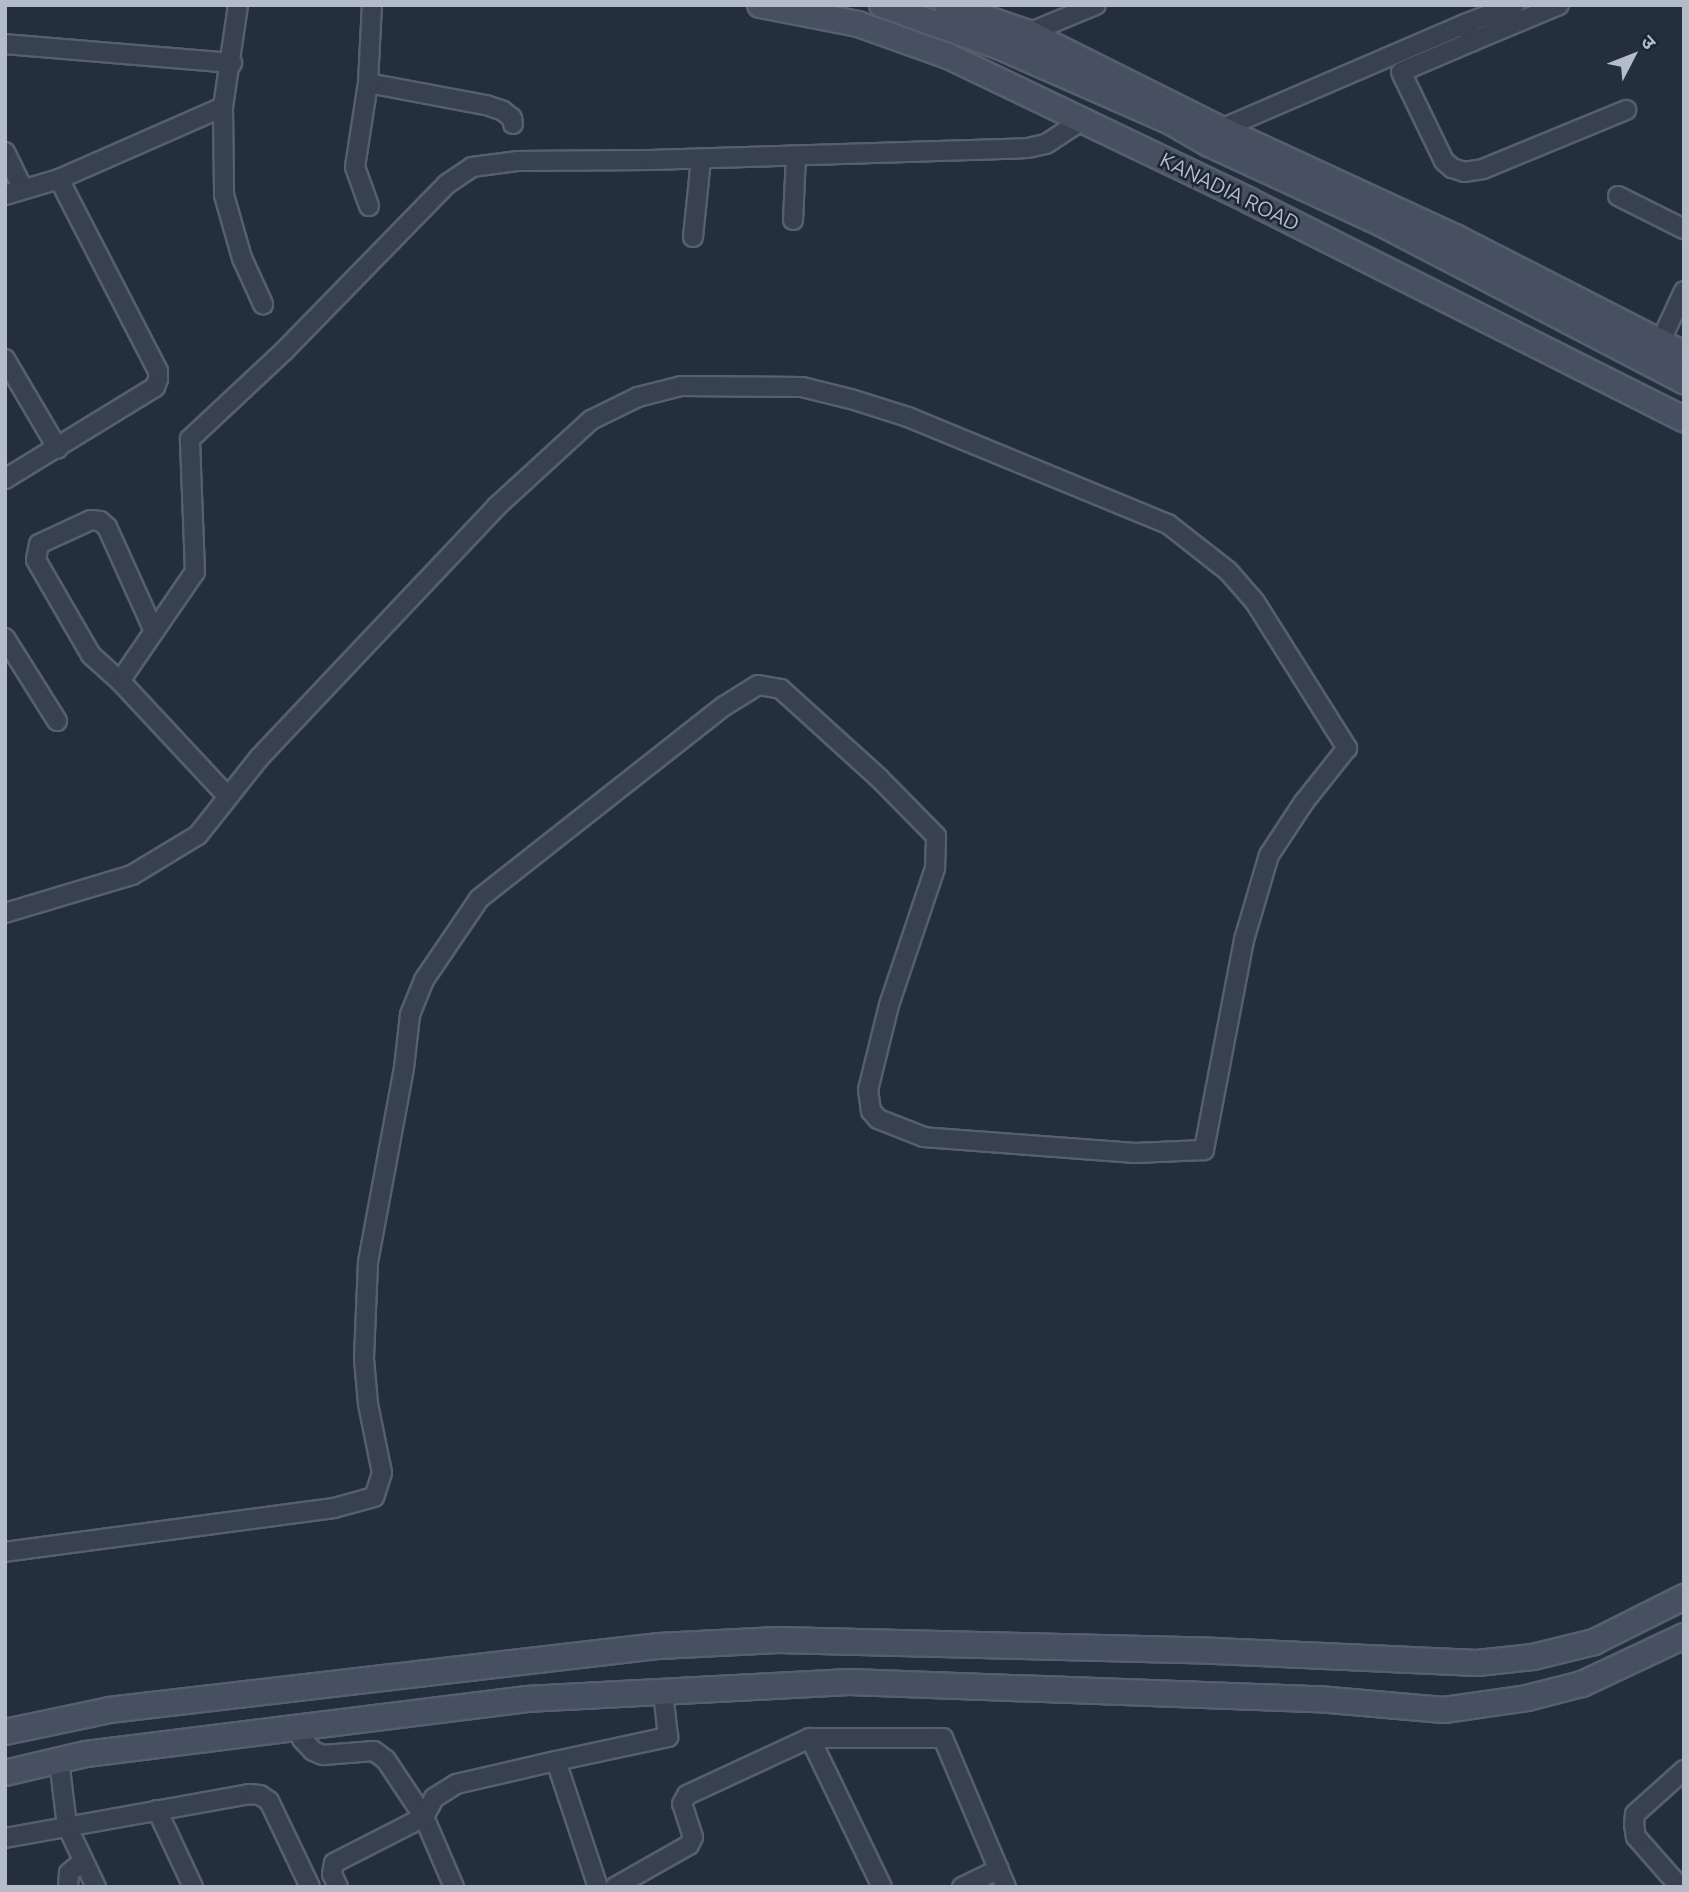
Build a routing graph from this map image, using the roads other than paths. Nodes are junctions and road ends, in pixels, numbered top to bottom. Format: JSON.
{"nodes":[{"id":1,"x":238,"y":5,"type":"edge"},
{"id":2,"x":372,"y":5,"type":"edge"},
{"id":3,"x":760,"y":5,"type":"edge"},
{"id":4,"x":882,"y":5,"type":"edge"},
{"id":5,"x":1096,"y":5,"type":"edge"},
{"id":6,"x":1514,"y":5,"type":"edge"},
{"id":7,"x":1559,"y":5,"type":"edge"},
{"id":8,"x":943,"y":11,"type":"edge"},
{"id":9,"x":1465,"y":24,"type":"junction"},
{"id":10,"x":1029,"y":33,"type":"junction"},
{"id":11,"x":1473,"y":41,"type":"junction"},
{"id":12,"x":5,"y":44,"type":"edge"},
{"id":13,"x":998,"y":46,"type":"junction"},
{"id":14,"x":232,"y":63,"type":"junction"},
{"id":15,"x":368,"y":83,"type":"junction"},
{"id":16,"x":222,"y":107,"type":"junction"},
{"id":17,"x":1626,"y":110,"type":"dead end"},
{"id":18,"x":1084,"y":119,"type":"junction"},
{"id":19,"x":513,"y":124,"type":"dead end"},
{"id":20,"x":1215,"y":137,"type":"junction"},
{"id":21,"x":5,"y":152,"type":"edge"},
{"id":22,"x":796,"y":156,"type":"junction"},
{"id":23,"x":701,"y":159,"type":"junction"},
{"id":24,"x":59,"y":179,"type":"junction"},
{"id":25,"x":22,"y":187,"type":"junction"},
{"id":26,"x":5,"y":195,"type":"edge"},
{"id":27,"x":1618,"y":196,"type":"dead end"},
{"id":28,"x":369,"y":206,"type":"dead end"},
{"id":29,"x":793,"y":220,"type":"dead end"},
{"id":30,"x":1684,"y":229,"type":"edge"},
{"id":31,"x":693,"y":237,"type":"dead end"},
{"id":32,"x":1684,"y":291,"type":"edge"},
{"id":33,"x":263,"y":304,"type":"dead end"},
{"id":34,"x":1655,"y":353,"type":"junction"},
{"id":35,"x":1684,"y":354,"type":"edge"},
{"id":36,"x":5,"y":359,"type":"edge"},
{"id":37,"x":1684,"y":381,"type":"edge"},
{"id":38,"x":1684,"y":419,"type":"edge"},
{"id":39,"x":58,"y":449,"type":"junction"},
{"id":40,"x":5,"y":479,"type":"edge"},
{"id":41,"x":154,"y":631,"type":"junction"},
{"id":42,"x":5,"y":638,"type":"edge"},
{"id":43,"x":120,"y":681,"type":"junction"},
{"id":44,"x":57,"y":721,"type":"dead end"},
{"id":45,"x":228,"y":797,"type":"junction"},
{"id":46,"x":5,"y":913,"type":"edge"},
{"id":47,"x":5,"y":1552,"type":"edge"},
{"id":48,"x":1684,"y":1597,"type":"edge"},
{"id":49,"x":1684,"y":1636,"type":"edge"},
{"id":50,"x":663,"y":1692,"type":"junction"},
{"id":51,"x":299,"y":1727,"type":"junction"},
{"id":52,"x":5,"y":1732,"type":"edge"},
{"id":53,"x":810,"y":1738,"type":"junction"},
{"id":54,"x":59,"y":1760,"type":"junction"},
{"id":55,"x":556,"y":1761,"type":"junction"},
{"id":56,"x":1684,"y":1770,"type":"edge"},
{"id":57,"x":5,"y":1773,"type":"edge"},
{"id":58,"x":157,"y":1810,"type":"junction"},
{"id":59,"x":424,"y":1816,"type":"junction"},
{"id":60,"x":66,"y":1826,"type":"junction"},
{"id":61,"x":5,"y":1838,"type":"edge"},
{"id":62,"x":83,"y":1860,"type":"junction"},
{"id":63,"x":999,"y":1869,"type":"junction"},
{"id":64,"x":68,"y":1887,"type":"edge"},
{"id":65,"x":96,"y":1887,"type":"edge"},
{"id":66,"x":193,"y":1887,"type":"edge"},
{"id":67,"x":310,"y":1887,"type":"edge"},
{"id":68,"x":338,"y":1887,"type":"edge"},
{"id":69,"x":454,"y":1887,"type":"edge"},
{"id":70,"x":598,"y":1887,"type":"edge"},
{"id":71,"x":615,"y":1887,"type":"edge"},
{"id":72,"x":882,"y":1887,"type":"edge"},
{"id":73,"x":962,"y":1887,"type":"edge"},
{"id":74,"x":1006,"y":1887,"type":"edge"},
{"id":75,"x":1680,"y":1887,"type":"edge"}],
"edges":[{"from":1,"to":14,"type":"street"},
{"from":2,"to":15,"type":"street"},
{"from":3,"to":18,"type":"street","name":"KANADIA ROAD"},
{"from":4,"to":8,"type":"street","name":"KANADIA ROAD"},
{"from":5,"to":10,"type":"street"},
{"from":6,"to":9,"type":"street"},
{"from":7,"to":11,"type":"street"},
{"from":8,"to":10,"type":"street"},
{"from":8,"to":13,"type":"street","name":"KANADIA ROAD"},
{"from":9,"to":11,"type":"street"},
{"from":9,"to":20,"type":"street"},
{"from":10,"to":13,"type":"street"},
{"from":10,"to":20,"type":"street"},
{"from":11,"to":17,"type":"street"},
{"from":12,"to":14,"type":"street"},
{"from":13,"to":20,"type":"street","name":"KANADIA ROAD"},
{"from":14,"to":16,"type":"street"},
{"from":15,"to":19,"type":"street"},
{"from":15,"to":28,"type":"street"},
{"from":16,"to":24,"type":"street"},
{"from":16,"to":33,"type":"street"},
{"from":18,"to":22,"type":"street"},
{"from":18,"to":38,"type":"street","name":"KANADIA ROAD"},
{"from":20,"to":34,"type":"street","name":"KANADIA ROAD"},
{"from":21,"to":25,"type":"street"},
{"from":22,"to":23,"type":"street"},
{"from":22,"to":29,"type":"street"},
{"from":23,"to":31,"type":"street"},
{"from":23,"to":41,"type":"street"},
{"from":24,"to":25,"type":"street"},
{"from":24,"to":39,"type":"street"},
{"from":25,"to":26,"type":"street"},
{"from":27,"to":30,"type":"street"},
{"from":32,"to":34,"type":"street"},
{"from":34,"to":35,"type":"street"},
{"from":34,"to":37,"type":"street"},
{"from":36,"to":39,"type":"street"},
{"from":39,"to":40,"type":"street"},
{"from":41,"to":43,"type":"street"},
{"from":41,"to":43,"type":"street"},
{"from":42,"to":44,"type":"street"},
{"from":43,"to":45,"type":"street"},
{"from":45,"to":46,"type":"street"},
{"from":45,"to":47,"type":"street"},
{"from":48,"to":52,"type":"street"},
{"from":49,"to":50,"type":"street"},
{"from":50,"to":51,"type":"street"},
{"from":50,"to":55,"type":"street"},
{"from":51,"to":54,"type":"street"},
{"from":51,"to":59,"type":"street"},
{"from":53,"to":63,"type":"street"},
{"from":53,"to":71,"type":"street"},
{"from":53,"to":72,"type":"street"},
{"from":54,"to":57,"type":"street"},
{"from":54,"to":60,"type":"street"},
{"from":55,"to":59,"type":"street"},
{"from":55,"to":70,"type":"street"},
{"from":56,"to":75,"type":"street"},
{"from":58,"to":60,"type":"street"},
{"from":58,"to":66,"type":"street"},
{"from":58,"to":67,"type":"street"},
{"from":59,"to":68,"type":"street"},
{"from":59,"to":69,"type":"street"},
{"from":60,"to":61,"type":"street"},
{"from":60,"to":62,"type":"street"},
{"from":62,"to":64,"type":"street"},
{"from":62,"to":65,"type":"street"},
{"from":63,"to":73,"type":"street"},
{"from":63,"to":74,"type":"street"}]}
